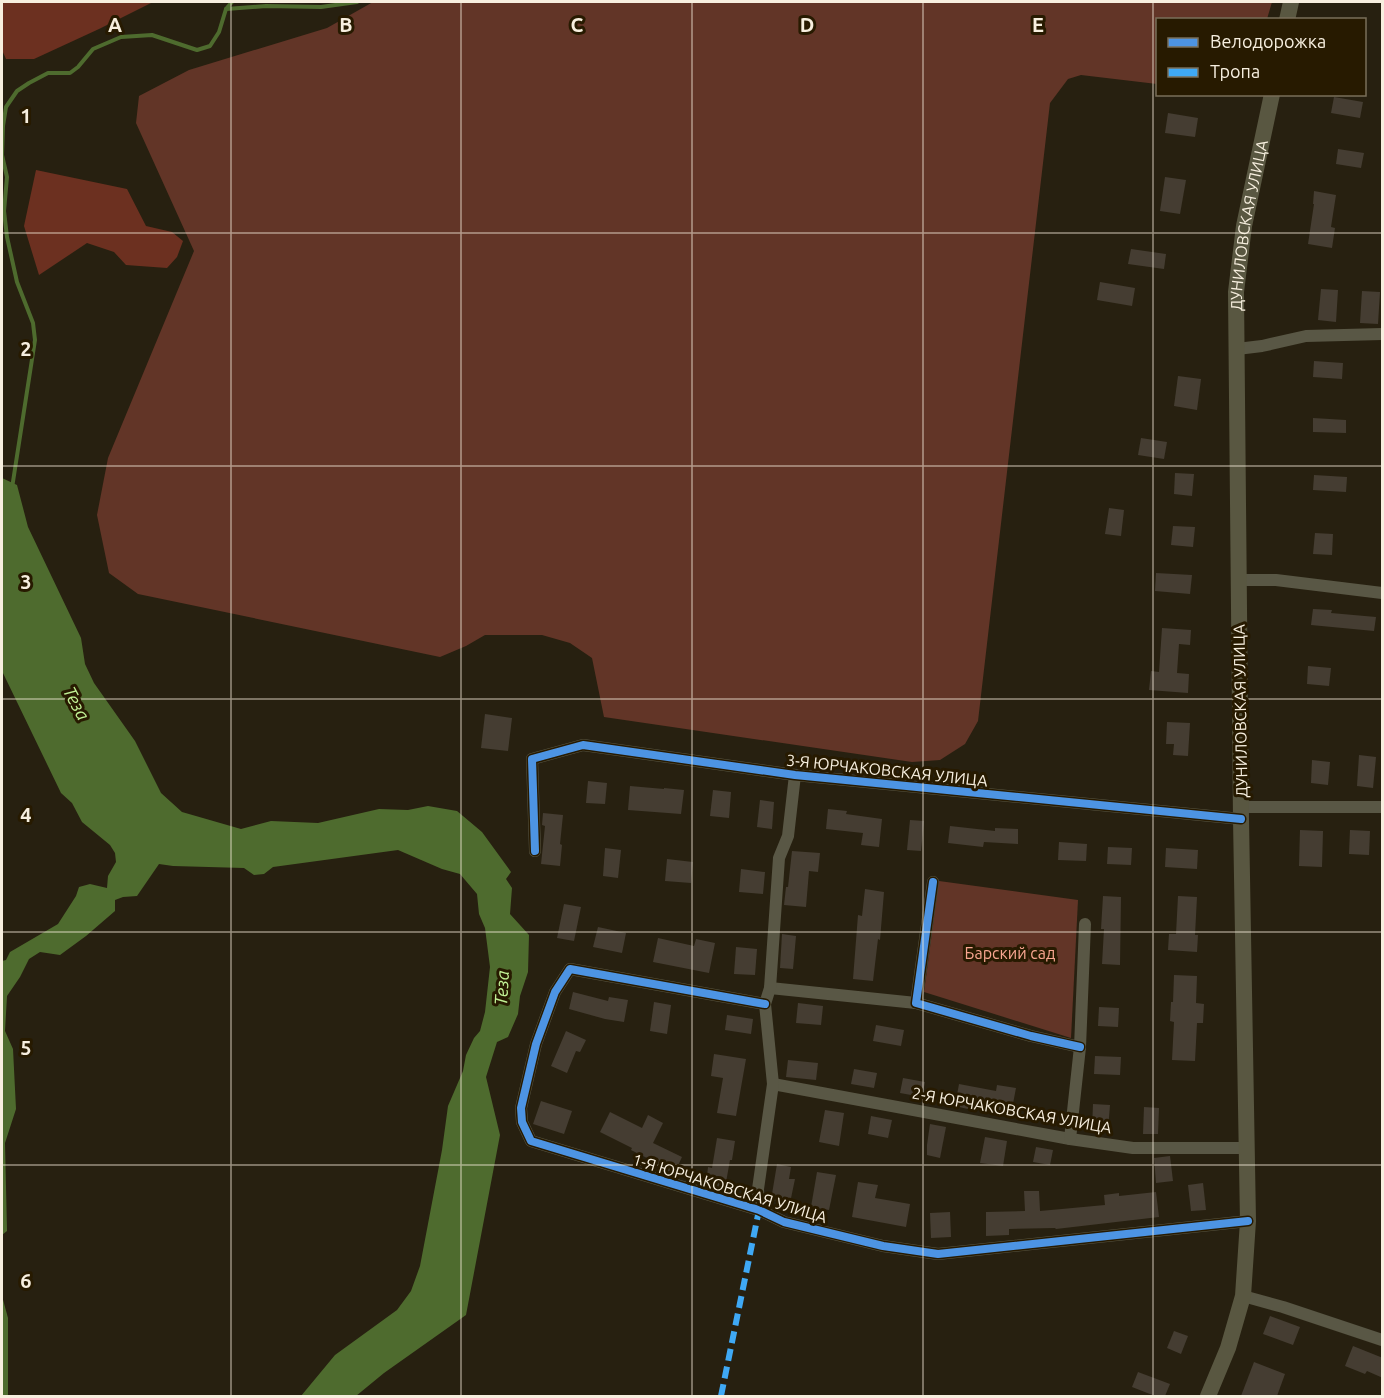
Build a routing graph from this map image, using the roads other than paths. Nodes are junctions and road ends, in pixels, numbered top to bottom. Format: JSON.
{"nodes":[{"id":1,"x":1291,"y":2,"type":"edge"},
{"id":2,"x":1287,"y":18,"type":"edge"},
{"id":3,"x":1272,"y":96,"type":"edge"},
{"id":4,"x":1383,"y":334,"type":"edge"},
{"id":5,"x":1237,"y":349,"type":"junction"},
{"id":6,"x":1238,"y":580,"type":"junction"},
{"id":7,"x":1383,"y":593,"type":"edge"},
{"id":8,"x":795,"y":776,"type":"junction"},
{"id":9,"x":1383,"y":807,"type":"edge"},
{"id":10,"x":1241,"y":813,"type":"junction"},
{"id":11,"x":535,"y":851,"type":"dead end"},
{"id":12,"x":933,"y":882,"type":"dead end"},
{"id":13,"x":1085,"y":924,"type":"dead end"},
{"id":14,"x":770,"y":988,"type":"junction"},
{"id":15,"x":916,"y":1003,"type":"junction"},
{"id":16,"x":765,"y":1004,"type":"junction"},
{"id":17,"x":1080,"y":1047,"type":"junction"},
{"id":18,"x":773,"y":1084,"type":"junction"},
{"id":19,"x":1070,"y":1139,"type":"junction"},
{"id":20,"x":1248,"y":1148,"type":"junction"},
{"id":21,"x":759,"y":1210,"type":"junction"},
{"id":22,"x":1248,"y":1221,"type":"junction"},
{"id":23,"x":1243,"y":1296,"type":"junction"},
{"id":24,"x":1383,"y":1340,"type":"edge"},
{"id":25,"x":1208,"y":1396,"type":"edge"}],
"edges":[{"from":1,"to":2,"type":"main road"},
{"from":3,"to":5,"type":"main road","name":"ДУНИЛОВСКАЯ УЛИЦА"},
{"from":4,"to":5,"type":"street"},
{"from":5,"to":6,"type":"main road","name":"ДУНИЛОВСКАЯ УЛИЦА"},
{"from":6,"to":7,"type":"street"},
{"from":6,"to":10,"type":"main road","name":"ДУНИЛОВСКАЯ УЛИЦА"},
{"from":8,"to":10,"type":"street","name":"3-Я ЮРЧАКОВСКАЯ УЛИЦА"},
{"from":8,"to":11,"type":"street","name":"3-Я ЮРЧАКОВСКАЯ УЛИЦА"},
{"from":8,"to":14,"type":"street"},
{"from":9,"to":10,"type":"street","name":"3-Я ЮРЧАКОВСКАЯ УЛИЦА"},
{"from":10,"to":20,"type":"main road","name":"ДУНИЛОВСКАЯ УЛИЦА"},
{"from":12,"to":15,"type":"street"},
{"from":13,"to":17,"type":"street"},
{"from":14,"to":15,"type":"street"},
{"from":14,"to":16,"type":"street"},
{"from":15,"to":17,"type":"street"},
{"from":16,"to":18,"type":"street"},
{"from":16,"to":21,"type":"street","name":"1-Я ЮРЧАКОВСКАЯ УЛИЦА"},
{"from":17,"to":19,"type":"street"},
{"from":18,"to":19,"type":"street","name":"2-Я ЮРЧАКОВСКАЯ УЛИЦА"},
{"from":18,"to":21,"type":"street"},
{"from":19,"to":20,"type":"street","name":"2-Я ЮРЧАКОВСКАЯ УЛИЦА"},
{"from":20,"to":22,"type":"main road","name":"ДУНИЛОВСКАЯ УЛИЦА"},
{"from":21,"to":22,"type":"street","name":"1-Я ЮРЧАКОВСКАЯ УЛИЦА"},
{"from":22,"to":23,"type":"main road","name":"ДУНИЛОВСКАЯ УЛИЦА"},
{"from":23,"to":24,"type":"street"},
{"from":23,"to":25,"type":"main road","name":"ДУНИЛОВСКАЯ УЛИЦА"}]}
